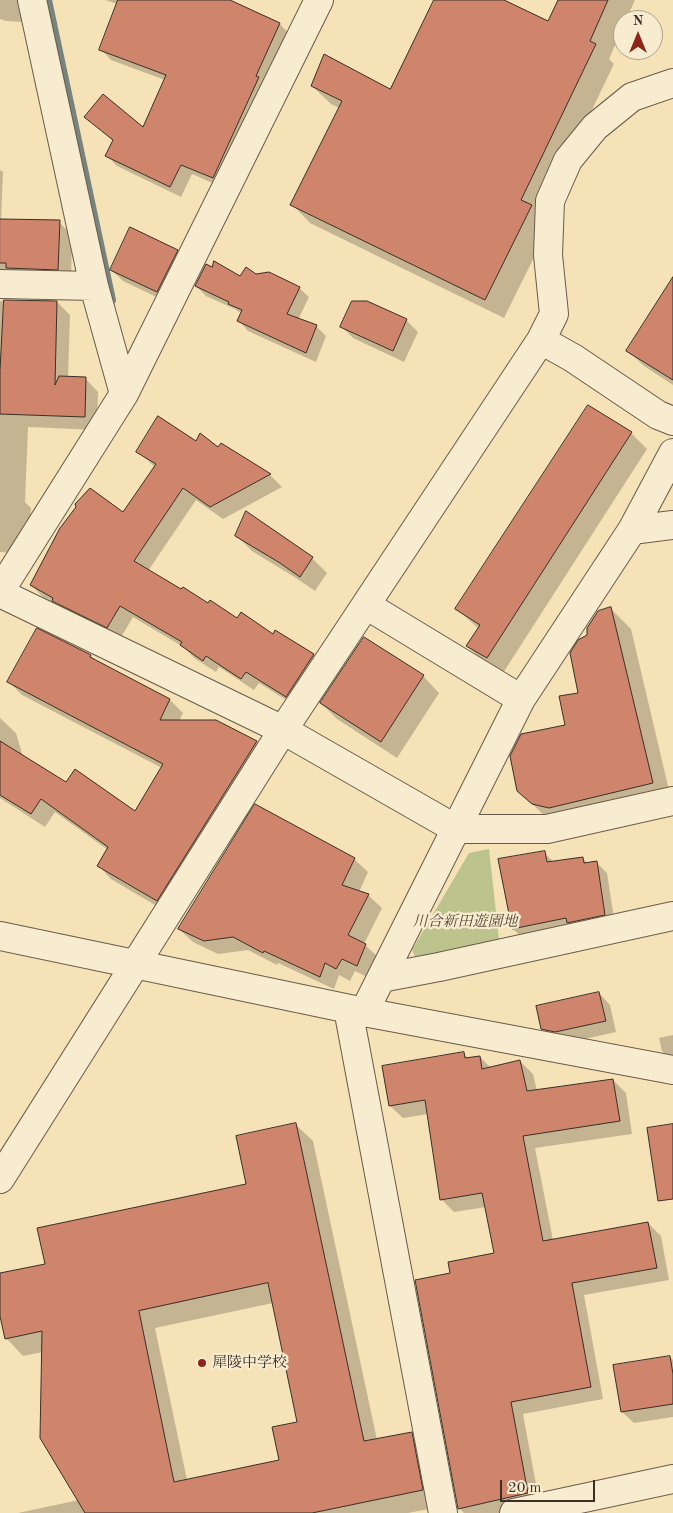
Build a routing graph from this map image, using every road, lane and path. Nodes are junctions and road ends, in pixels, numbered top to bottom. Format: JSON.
{"nodes":[{"id":1,"x":32,"y":0,"type":"edge"},
{"id":2,"x":319,"y":0,"type":"edge"},
{"id":3,"x":673,"y":83,"type":"edge"},
{"id":4,"x":0,"y":284,"type":"edge"},
{"id":5,"x":94,"y":286,"type":"junction"},
{"id":6,"x":541,"y":340,"type":"junction"},
{"id":7,"x":124,"y":394,"type":"junction"},
{"id":8,"x":673,"y":422,"type":"edge"},
{"id":9,"x":673,"y":453,"type":"edge"},
{"id":10,"x":673,"y":525,"type":"edge"},
{"id":11,"x":632,"y":530,"type":"junction"},
{"id":12,"x":0,"y":592,"type":"edge"},
{"id":13,"x":366,"y":605,"type":"junction"},
{"id":14,"x":521,"y":698,"type":"junction"},
{"id":15,"x":283,"y":730,"type":"junction"},
{"id":16,"x":673,"y":801,"type":"edge"},
{"id":17,"x":456,"y":829,"type":"junction"},
{"id":18,"x":673,"y":916,"type":"edge"},
{"id":19,"x":0,"y":936,"type":"edge"},
{"id":20,"x":134,"y":964,"type":"junction"},
{"id":21,"x":382,"y":978,"type":"junction"},
{"id":22,"x":356,"y":1011,"type":"junction"},
{"id":23,"x":673,"y":1070,"type":"edge"},
{"id":24,"x":0,"y":1179,"type":"edge"},
{"id":25,"x":673,"y":1479,"type":"edge"},
{"id":26,"x":443,"y":1513,"type":"edge"},
{"id":27,"x":514,"y":1513,"type":"edge"}],
"edges":[{"from":1,"to":5,"type":"street"},
{"from":2,"to":7,"type":"street"},
{"from":3,"to":6,"type":"street"},
{"from":4,"to":5,"type":"street"},
{"from":5,"to":7,"type":"street"},
{"from":6,"to":8,"type":"street"},
{"from":6,"to":13,"type":"street"},
{"from":7,"to":12,"type":"street"},
{"from":9,"to":11,"type":"street"},
{"from":10,"to":11,"type":"street"},
{"from":11,"to":14,"type":"street"},
{"from":12,"to":15,"type":"street"},
{"from":13,"to":14,"type":"street"},
{"from":13,"to":15,"type":"street"},
{"from":14,"to":17,"type":"street"},
{"from":15,"to":17,"type":"street"},
{"from":15,"to":20,"type":"street"},
{"from":16,"to":17,"type":"street"},
{"from":17,"to":21,"type":"street"},
{"from":18,"to":21,"type":"street"},
{"from":19,"to":20,"type":"street"},
{"from":20,"to":22,"type":"street"},
{"from":20,"to":24,"type":"street"},
{"from":21,"to":22,"type":"street"},
{"from":22,"to":23,"type":"street"},
{"from":22,"to":26,"type":"street"},
{"from":25,"to":27,"type":"street"}]}
